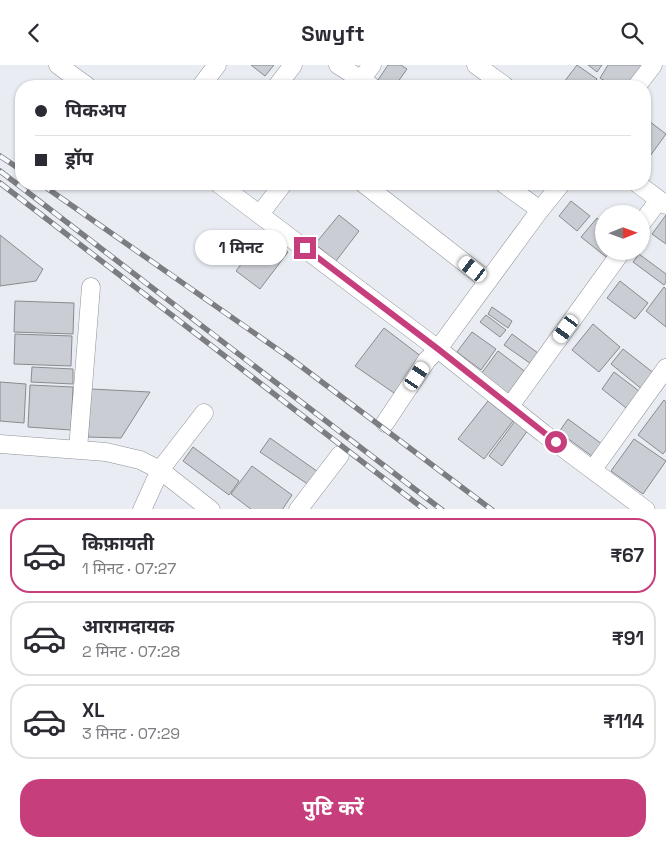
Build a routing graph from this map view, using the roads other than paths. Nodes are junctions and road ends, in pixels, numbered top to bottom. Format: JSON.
{"nodes":[{"id":1,"x":217,"y":65,"type":"edge"},
{"id":2,"x":293,"y":65,"type":"edge"},
{"id":3,"x":338,"y":65,"type":"edge"},
{"id":4,"x":372,"y":65,"type":"edge"},
{"id":5,"x":476,"y":65,"type":"edge"},
{"id":6,"x":654,"y":65,"type":"edge"},
{"id":7,"x":62,"y":66,"type":"edge"},
{"id":8,"x":80,"y":80,"type":"edge"},
{"id":9,"x":206,"y":80,"type":"edge"},
{"id":10,"x":282,"y":80,"type":"edge"},
{"id":11,"x":358,"y":80,"type":"edge"},
{"id":12,"x":365,"y":80,"type":"edge"},
{"id":13,"x":497,"y":80,"type":"edge"},
{"id":14,"x":642,"y":80,"type":"edge"},
{"id":15,"x":227,"y":190,"type":"edge"},
{"id":16,"x":278,"y":190,"type":"edge"},
{"id":17,"x":372,"y":190,"type":"edge"},
{"id":18,"x":512,"y":190,"type":"edge"},
{"id":19,"x":556,"y":190,"type":"edge"},
{"id":20,"x":646,"y":190,"type":"edge"},
{"id":21,"x":662,"y":202,"type":"edge"},
{"id":22,"x":540,"y":211,"type":"junction"},
{"id":23,"x":260,"y":214,"type":"junction"},
{"id":24,"x":650,"y":215,"type":"edge"},
{"id":25,"x":615,"y":260,"type":"edge"},
{"id":26,"x":488,"y":281,"type":"junction"},
{"id":27,"x":92,"y":287,"type":"dead end"},
{"id":28,"x":438,"y":349,"type":"junction"},
{"id":29,"x":666,"y":368,"type":"edge"},
{"id":30,"x":510,"y":406,"type":"junction"},
{"id":31,"x":204,"y":413,"type":"dead end"},
{"id":32,"x":385,"y":423,"type":"dead end"},
{"id":33,"x":0,"y":444,"type":"edge"},
{"id":34,"x":78,"y":449,"type":"junction"},
{"id":35,"x":340,"y":455,"type":"dead end"},
{"id":36,"x":593,"y":469,"type":"junction"},
{"id":37,"x":160,"y":470,"type":"junction"},
{"id":38,"x":142,"y":509,"type":"edge"},
{"id":39,"x":211,"y":509,"type":"edge"},
{"id":40,"x":298,"y":509,"type":"edge"},
{"id":41,"x":646,"y":509,"type":"edge"}],
"edges":[{"from":1,"to":9,"type":"lane"},
{"from":2,"to":10,"type":"lane"},
{"from":3,"to":11,"type":"lane"},
{"from":4,"to":12,"type":"lane"},
{"from":5,"to":13,"type":"lane"},
{"from":6,"to":14,"type":"lane"},
{"from":7,"to":8,"type":"lane"},
{"from":15,"to":23,"type":"lane"},
{"from":16,"to":23,"type":"lane"},
{"from":17,"to":26,"type":"lane"},
{"from":18,"to":22,"type":"lane"},
{"from":19,"to":22,"type":"lane"},
{"from":20,"to":21,"type":"lane"},
{"from":21,"to":24,"type":"lane"},
{"from":22,"to":26,"type":"lane"},
{"from":23,"to":28,"type":"lane"},
{"from":25,"to":30,"type":"lane"},
{"from":26,"to":28,"type":"lane"},
{"from":27,"to":34,"type":"lane"},
{"from":28,"to":30,"type":"lane"},
{"from":28,"to":32,"type":"lane"},
{"from":29,"to":36,"type":"lane"},
{"from":30,"to":36,"type":"lane"},
{"from":31,"to":37,"type":"lane"},
{"from":33,"to":34,"type":"lane"},
{"from":34,"to":37,"type":"lane"},
{"from":35,"to":40,"type":"lane"},
{"from":36,"to":41,"type":"lane"},
{"from":37,"to":38,"type":"lane"},
{"from":37,"to":39,"type":"lane"}]}
